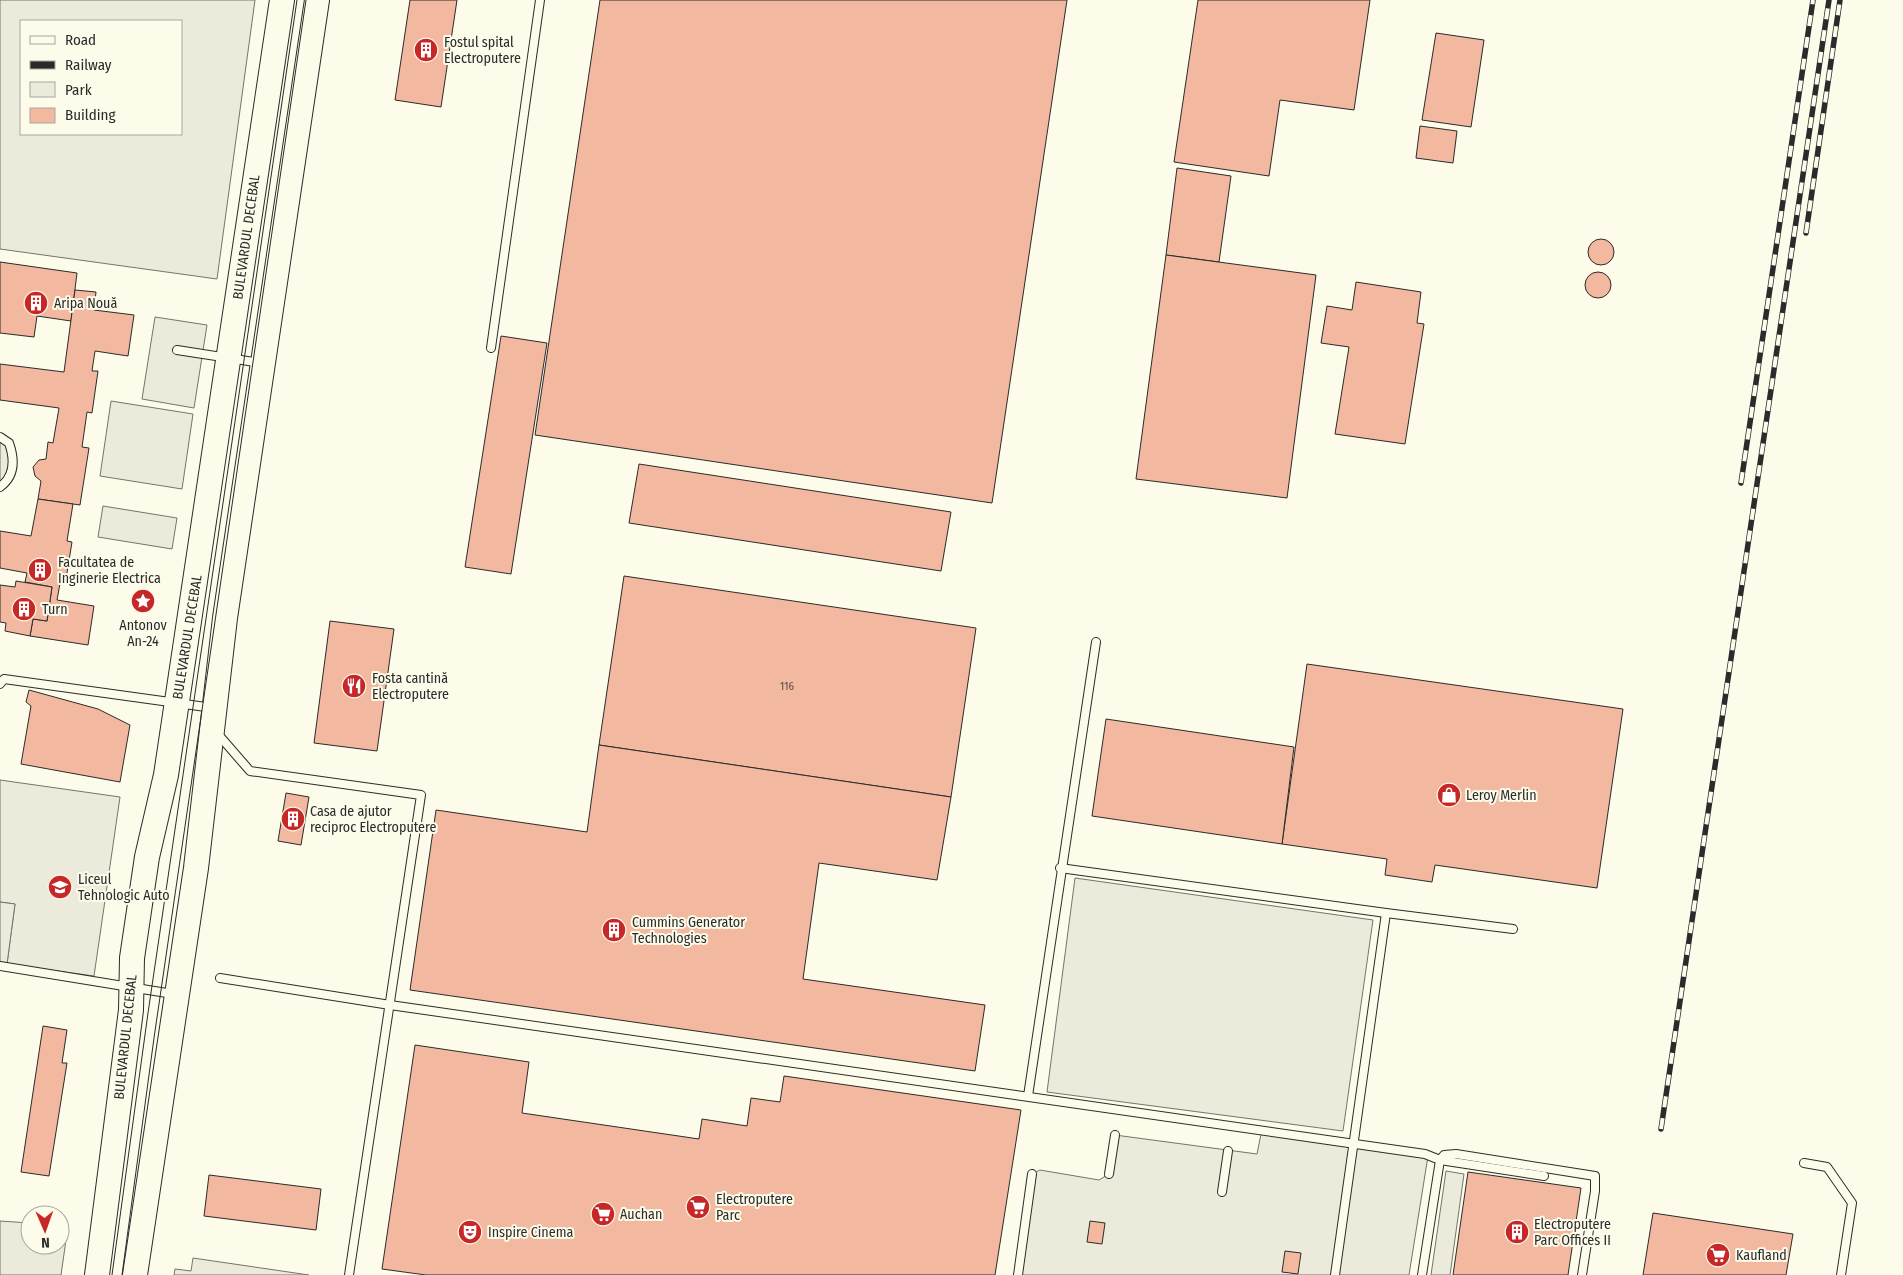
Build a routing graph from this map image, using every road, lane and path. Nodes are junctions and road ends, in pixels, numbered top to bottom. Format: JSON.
{"nodes":[{"id":1,"x":282,"y":0,"type":"edge"},
{"id":2,"x":317,"y":0,"type":"edge"},
{"id":3,"x":540,"y":0,"type":"edge"},
{"id":4,"x":491,"y":348,"type":"dead end"},
{"id":5,"x":178,"y":350,"type":"dead end"},
{"id":6,"x":228,"y":358,"type":"junction"},
{"id":7,"x":263,"y":364,"type":"junction"},
{"id":8,"x":0,"y":437,"type":"edge"},
{"id":9,"x":0,"y":487,"type":"edge"},
{"id":10,"x":1096,"y":642,"type":"dead end"},
{"id":11,"x":0,"y":684,"type":"edge"},
{"id":12,"x":177,"y":703,"type":"junction"},
{"id":13,"x":214,"y":718,"type":"junction"},
{"id":14,"x":1060,"y":868,"type":"junction"},
{"id":15,"x":1386,"y":913,"type":"junction"},
{"id":16,"x":1513,"y":929,"type":"dead end"},
{"id":17,"x":0,"y":966,"type":"edge"},
{"id":18,"x":220,"y":978,"type":"dead end"},
{"id":19,"x":131,"y":987,"type":"junction"},
{"id":20,"x":177,"y":995,"type":"junction"},
{"id":21,"x":390,"y":1005,"type":"junction"},
{"id":22,"x":1028,"y":1096,"type":"junction"},
{"id":23,"x":1115,"y":1135,"type":"dead end"},
{"id":24,"x":1354,"y":1144,"type":"junction"},
{"id":25,"x":1228,"y":1151,"type":"dead end"},
{"id":26,"x":1440,"y":1160,"type":"junction"},
{"id":27,"x":1804,"y":1163,"type":"dead end"},
{"id":28,"x":1032,"y":1174,"type":"dead end"},
{"id":29,"x":1109,"y":1174,"type":"dead end"},
{"id":30,"x":1544,"y":1176,"type":"dead end"},
{"id":31,"x":1222,"y":1192,"type":"dead end"},
{"id":32,"x":97,"y":1275,"type":"edge"},
{"id":33,"x":134,"y":1275,"type":"edge"},
{"id":34,"x":349,"y":1275,"type":"edge"},
{"id":35,"x":1018,"y":1275,"type":"edge"},
{"id":36,"x":1335,"y":1275,"type":"edge"},
{"id":37,"x":1422,"y":1275,"type":"edge"},
{"id":38,"x":1582,"y":1275,"type":"edge"},
{"id":39,"x":1841,"y":1275,"type":"edge"}],
"edges":[{"from":1,"to":6,"type":"main road","name":"BULEVARDUL DECEBAL"},
{"from":2,"to":7,"type":"main road"},
{"from":3,"to":4,"type":"lane"},
{"from":5,"to":6,"type":"lane"},
{"from":6,"to":7,"type":"lane"},
{"from":6,"to":12,"type":"main road","name":"BULEVARDUL DECEBAL"},
{"from":7,"to":13,"type":"main road"},
{"from":8,"to":9,"type":"lane"},
{"from":10,"to":14,"type":"lane"},
{"from":11,"to":12,"type":"lane"},
{"from":12,"to":13,"type":"lane"},
{"from":12,"to":19,"type":"main road","name":"BULEVARDUL DECEBAL"},
{"from":13,"to":20,"type":"main road"},
{"from":13,"to":21,"type":"lane"},
{"from":14,"to":15,"type":"lane"},
{"from":14,"to":22,"type":"lane"},
{"from":15,"to":16,"type":"lane"},
{"from":15,"to":24,"type":"lane"},
{"from":17,"to":19,"type":"lane"},
{"from":18,"to":21,"type":"lane"},
{"from":19,"to":20,"type":"lane"},
{"from":19,"to":32,"type":"main road","name":"BULEVARDUL DECEBAL"},
{"from":20,"to":33,"type":"main road"},
{"from":21,"to":22,"type":"lane"},
{"from":21,"to":34,"type":"lane"},
{"from":22,"to":24,"type":"lane"},
{"from":23,"to":29,"type":"lane"},
{"from":24,"to":26,"type":"lane"},
{"from":24,"to":36,"type":"lane"},
{"from":25,"to":31,"type":"lane"},
{"from":26,"to":30,"type":"lane"},
{"from":26,"to":37,"type":"lane"},
{"from":26,"to":38,"type":"lane"},
{"from":27,"to":39,"type":"lane"},
{"from":28,"to":35,"type":"lane"}]}
